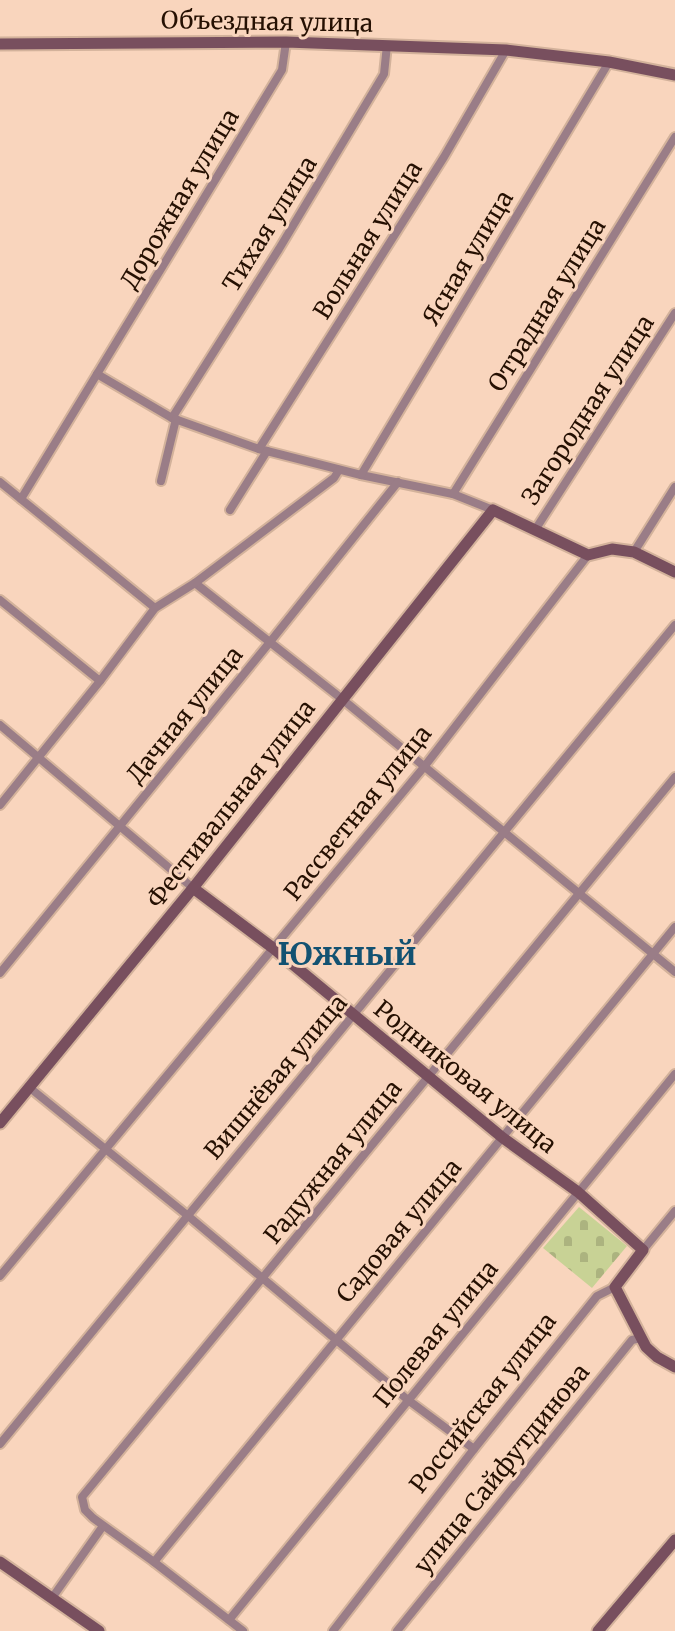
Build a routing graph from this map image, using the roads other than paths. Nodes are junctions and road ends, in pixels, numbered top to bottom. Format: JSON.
{"nodes":[{"id":1,"x":286,"y":42,"type":"junction"},
{"id":2,"x":0,"y":44,"type":"edge"},
{"id":3,"x":387,"y":45,"type":"junction"},
{"id":4,"x":506,"y":50,"type":"junction"},
{"id":5,"x":609,"y":62,"type":"junction"},
{"id":6,"x":675,"y":75,"type":"edge"},
{"id":7,"x":675,"y":137,"type":"edge"},
{"id":8,"x":675,"y":313,"type":"edge"},
{"id":9,"x":97,"y":374,"type":"junction"},
{"id":10,"x":174,"y":418,"type":"junction"},
{"id":11,"x":263,"y":450,"type":"junction"},
{"id":12,"x":339,"y":470,"type":"junction"},
{"id":13,"x":361,"y":475,"type":"junction"},
{"id":14,"x":161,"y":481,"type":"dead end"},
{"id":15,"x":0,"y":482,"type":"edge"},
{"id":16,"x":398,"y":482,"type":"junction"},
{"id":17,"x":675,"y":487,"type":"edge"},
{"id":18,"x":453,"y":494,"type":"junction"},
{"id":19,"x":21,"y":499,"type":"junction"},
{"id":20,"x":230,"y":510,"type":"dead end"},
{"id":21,"x":493,"y":510,"type":"junction"},
{"id":22,"x":535,"y":530,"type":"junction"},
{"id":23,"x":634,"y":552,"type":"junction"},
{"id":24,"x":588,"y":555,"type":"junction"},
{"id":25,"x":675,"y":572,"type":"edge"},
{"id":26,"x":195,"y":583,"type":"junction"},
{"id":27,"x":0,"y":600,"type":"edge"},
{"id":28,"x":155,"y":608,"type":"junction"},
{"id":29,"x":675,"y":625,"type":"edge"},
{"id":30,"x":270,"y":642,"type":"junction"},
{"id":31,"x":100,"y":681,"type":"junction"},
{"id":32,"x":342,"y":699,"type":"junction"},
{"id":33,"x":0,"y":725,"type":"edge"},
{"id":34,"x":39,"y":756,"type":"junction"},
{"id":35,"x":424,"y":767,"type":"junction"},
{"id":36,"x":675,"y":777,"type":"edge"},
{"id":37,"x":0,"y":805,"type":"edge"},
{"id":38,"x":119,"y":827,"type":"junction"},
{"id":39,"x":506,"y":833,"type":"junction"},
{"id":40,"x":193,"y":888,"type":"junction"},
{"id":41,"x":579,"y":894,"type":"junction"},
{"id":42,"x":675,"y":927,"type":"edge"},
{"id":43,"x":273,"y":948,"type":"junction"},
{"id":44,"x":654,"y":954,"type":"junction"},
{"id":45,"x":675,"y":972,"type":"edge"},
{"id":46,"x":0,"y":973,"type":"edge"},
{"id":47,"x":354,"y":1016,"type":"junction"},
{"id":48,"x":675,"y":1074,"type":"edge"},
{"id":49,"x":429,"y":1075,"type":"junction"},
{"id":50,"x":30,"y":1088,"type":"junction"},
{"id":51,"x":0,"y":1122,"type":"edge"},
{"id":52,"x":503,"y":1138,"type":"junction"},
{"id":53,"x":106,"y":1149,"type":"junction"},
{"id":54,"x":578,"y":1192,"type":"junction"},
{"id":55,"x":675,"y":1211,"type":"edge"},
{"id":56,"x":187,"y":1215,"type":"junction"},
{"id":57,"x":643,"y":1250,"type":"junction"},
{"id":58,"x":0,"y":1276,"type":"edge"},
{"id":59,"x":263,"y":1279,"type":"junction"},
{"id":60,"x":615,"y":1287,"type":"junction"},
{"id":61,"x":641,"y":1338,"type":"junction"},
{"id":62,"x":335,"y":1340,"type":"junction"},
{"id":63,"x":675,"y":1367,"type":"edge"},
{"id":64,"x":408,"y":1400,"type":"junction"},
{"id":65,"x":0,"y":1444,"type":"edge"},
{"id":66,"x":474,"y":1449,"type":"junction"},
{"id":67,"x":103,"y":1526,"type":"junction"},
{"id":68,"x":675,"y":1540,"type":"edge"},
{"id":69,"x":0,"y":1562,"type":"edge"},
{"id":70,"x":154,"y":1562,"type":"junction"},
{"id":71,"x":52,"y":1598,"type":"junction"},
{"id":72,"x":229,"y":1620,"type":"junction"},
{"id":73,"x":99,"y":1631,"type":"edge"},
{"id":74,"x":243,"y":1631,"type":"edge"},
{"id":75,"x":333,"y":1631,"type":"edge"},
{"id":76,"x":397,"y":1631,"type":"edge"},
{"id":77,"x":598,"y":1631,"type":"edge"}],
"edges":[{"from":1,"to":2,"type":"street","name":"Объездная улица"},
{"from":1,"to":3,"type":"street","name":"Объездная улица"},
{"from":1,"to":9,"type":"street","name":"Дорожная улица"},
{"from":3,"to":4,"type":"street","name":"Объездная улица"},
{"from":3,"to":10,"type":"street","name":"Тихая улица"},
{"from":4,"to":5,"type":"street","name":"Объездная улица"},
{"from":4,"to":11,"type":"street","name":"Вольная улица"},
{"from":5,"to":6,"type":"street","name":"Объездная улица"},
{"from":5,"to":13,"type":"street","name":"Ясная улица"},
{"from":7,"to":18,"type":"street","name":"Отрадная улица"},
{"from":8,"to":22,"type":"street","name":"Загородная улица"},
{"from":9,"to":10,"type":"street"},
{"from":9,"to":19,"type":"street","name":"Дорожная улица"},
{"from":10,"to":11,"type":"street"},
{"from":10,"to":14,"type":"street","name":"Тихая улица"},
{"from":11,"to":12,"type":"street"},
{"from":11,"to":20,"type":"street","name":"Вольная улица"},
{"from":12,"to":13,"type":"street"},
{"from":12,"to":26,"type":"street"},
{"from":13,"to":16,"type":"street"},
{"from":15,"to":19,"type":"street"},
{"from":16,"to":18,"type":"street"},
{"from":16,"to":30,"type":"street","name":"Дачная улица"},
{"from":17,"to":23,"type":"street"},
{"from":18,"to":21,"type":"street"},
{"from":19,"to":28,"type":"street"},
{"from":21,"to":22,"type":"street"},
{"from":21,"to":32,"type":"street","name":"Фестивальная улица"},
{"from":22,"to":24,"type":"street"},
{"from":23,"to":24,"type":"street"},
{"from":23,"to":25,"type":"street"},
{"from":24,"to":35,"type":"street","name":"Рассветная улица"},
{"from":26,"to":28,"type":"street"},
{"from":26,"to":30,"type":"street"},
{"from":27,"to":31,"type":"street"},
{"from":28,"to":31,"type":"street"},
{"from":29,"to":39,"type":"street","name":"Вишнёвая улица"},
{"from":30,"to":32,"type":"street"},
{"from":30,"to":38,"type":"street","name":"Дачная улица"},
{"from":31,"to":34,"type":"street"},
{"from":32,"to":35,"type":"street"},
{"from":32,"to":40,"type":"street","name":"Фестивальная улица"},
{"from":33,"to":34,"type":"street","name":"Родниковая улица"},
{"from":34,"to":37,"type":"street"},
{"from":34,"to":38,"type":"street","name":"Родниковая улица"},
{"from":35,"to":39,"type":"street"},
{"from":35,"to":43,"type":"street","name":"Рассветная улица"},
{"from":36,"to":41,"type":"street","name":"Радужная улица"},
{"from":38,"to":40,"type":"street","name":"Родниковая улица"},
{"from":38,"to":46,"type":"street","name":"Дачная улица"},
{"from":39,"to":41,"type":"street"},
{"from":39,"to":47,"type":"street","name":"Вишнёвая улица"},
{"from":40,"to":43,"type":"street","name":"Родниковая улица"},
{"from":40,"to":50,"type":"street","name":"Фестивальная улица"},
{"from":41,"to":44,"type":"street"},
{"from":41,"to":49,"type":"street","name":"Радужная улица"},
{"from":42,"to":44,"type":"street","name":"Садовая улица"},
{"from":43,"to":47,"type":"street","name":"Родниковая улица"},
{"from":43,"to":53,"type":"street","name":"Рассветная улица"},
{"from":44,"to":45,"type":"street"},
{"from":44,"to":52,"type":"street","name":"Садовая улица"},
{"from":47,"to":49,"type":"street","name":"Родниковая улица"},
{"from":47,"to":56,"type":"street","name":"Вишнёвая улица"},
{"from":48,"to":54,"type":"street","name":"Полевая улица"},
{"from":49,"to":52,"type":"street","name":"Родниковая улица"},
{"from":49,"to":59,"type":"street","name":"Радужная улица"},
{"from":50,"to":51,"type":"street","name":"Фестивальная улица"},
{"from":50,"to":53,"type":"street"},
{"from":52,"to":54,"type":"street","name":"Родниковая улица"},
{"from":52,"to":62,"type":"street","name":"Садовая улица"},
{"from":53,"to":56,"type":"street"},
{"from":53,"to":58,"type":"street","name":"Рассветная улица"},
{"from":54,"to":57,"type":"street","name":"Родниковая улица"},
{"from":54,"to":64,"type":"street","name":"Полевая улица"},
{"from":55,"to":57,"type":"street","name":"Российская улица"},
{"from":56,"to":59,"type":"street"},
{"from":56,"to":65,"type":"street","name":"Вишнёвая улица"},
{"from":57,"to":60,"type":"street","name":"Российская улица"},
{"from":59,"to":62,"type":"street"},
{"from":59,"to":67,"type":"street","name":"Радужная улица"},
{"from":60,"to":61,"type":"street"},
{"from":60,"to":66,"type":"street","name":"Российская улица"},
{"from":61,"to":63,"type":"street"},
{"from":61,"to":76,"type":"street","name":"улица Сайфутдинова"},
{"from":62,"to":64,"type":"street"},
{"from":62,"to":70,"type":"street","name":"Садовая улица"},
{"from":64,"to":66,"type":"street"},
{"from":64,"to":72,"type":"street","name":"Полевая улица"},
{"from":66,"to":75,"type":"street","name":"Российская улица"},
{"from":67,"to":70,"type":"street"},
{"from":67,"to":71,"type":"street"},
{"from":68,"to":77,"type":"street"},
{"from":69,"to":71,"type":"street"},
{"from":70,"to":72,"type":"street"},
{"from":71,"to":73,"type":"street"},
{"from":72,"to":74,"type":"street"}]}
